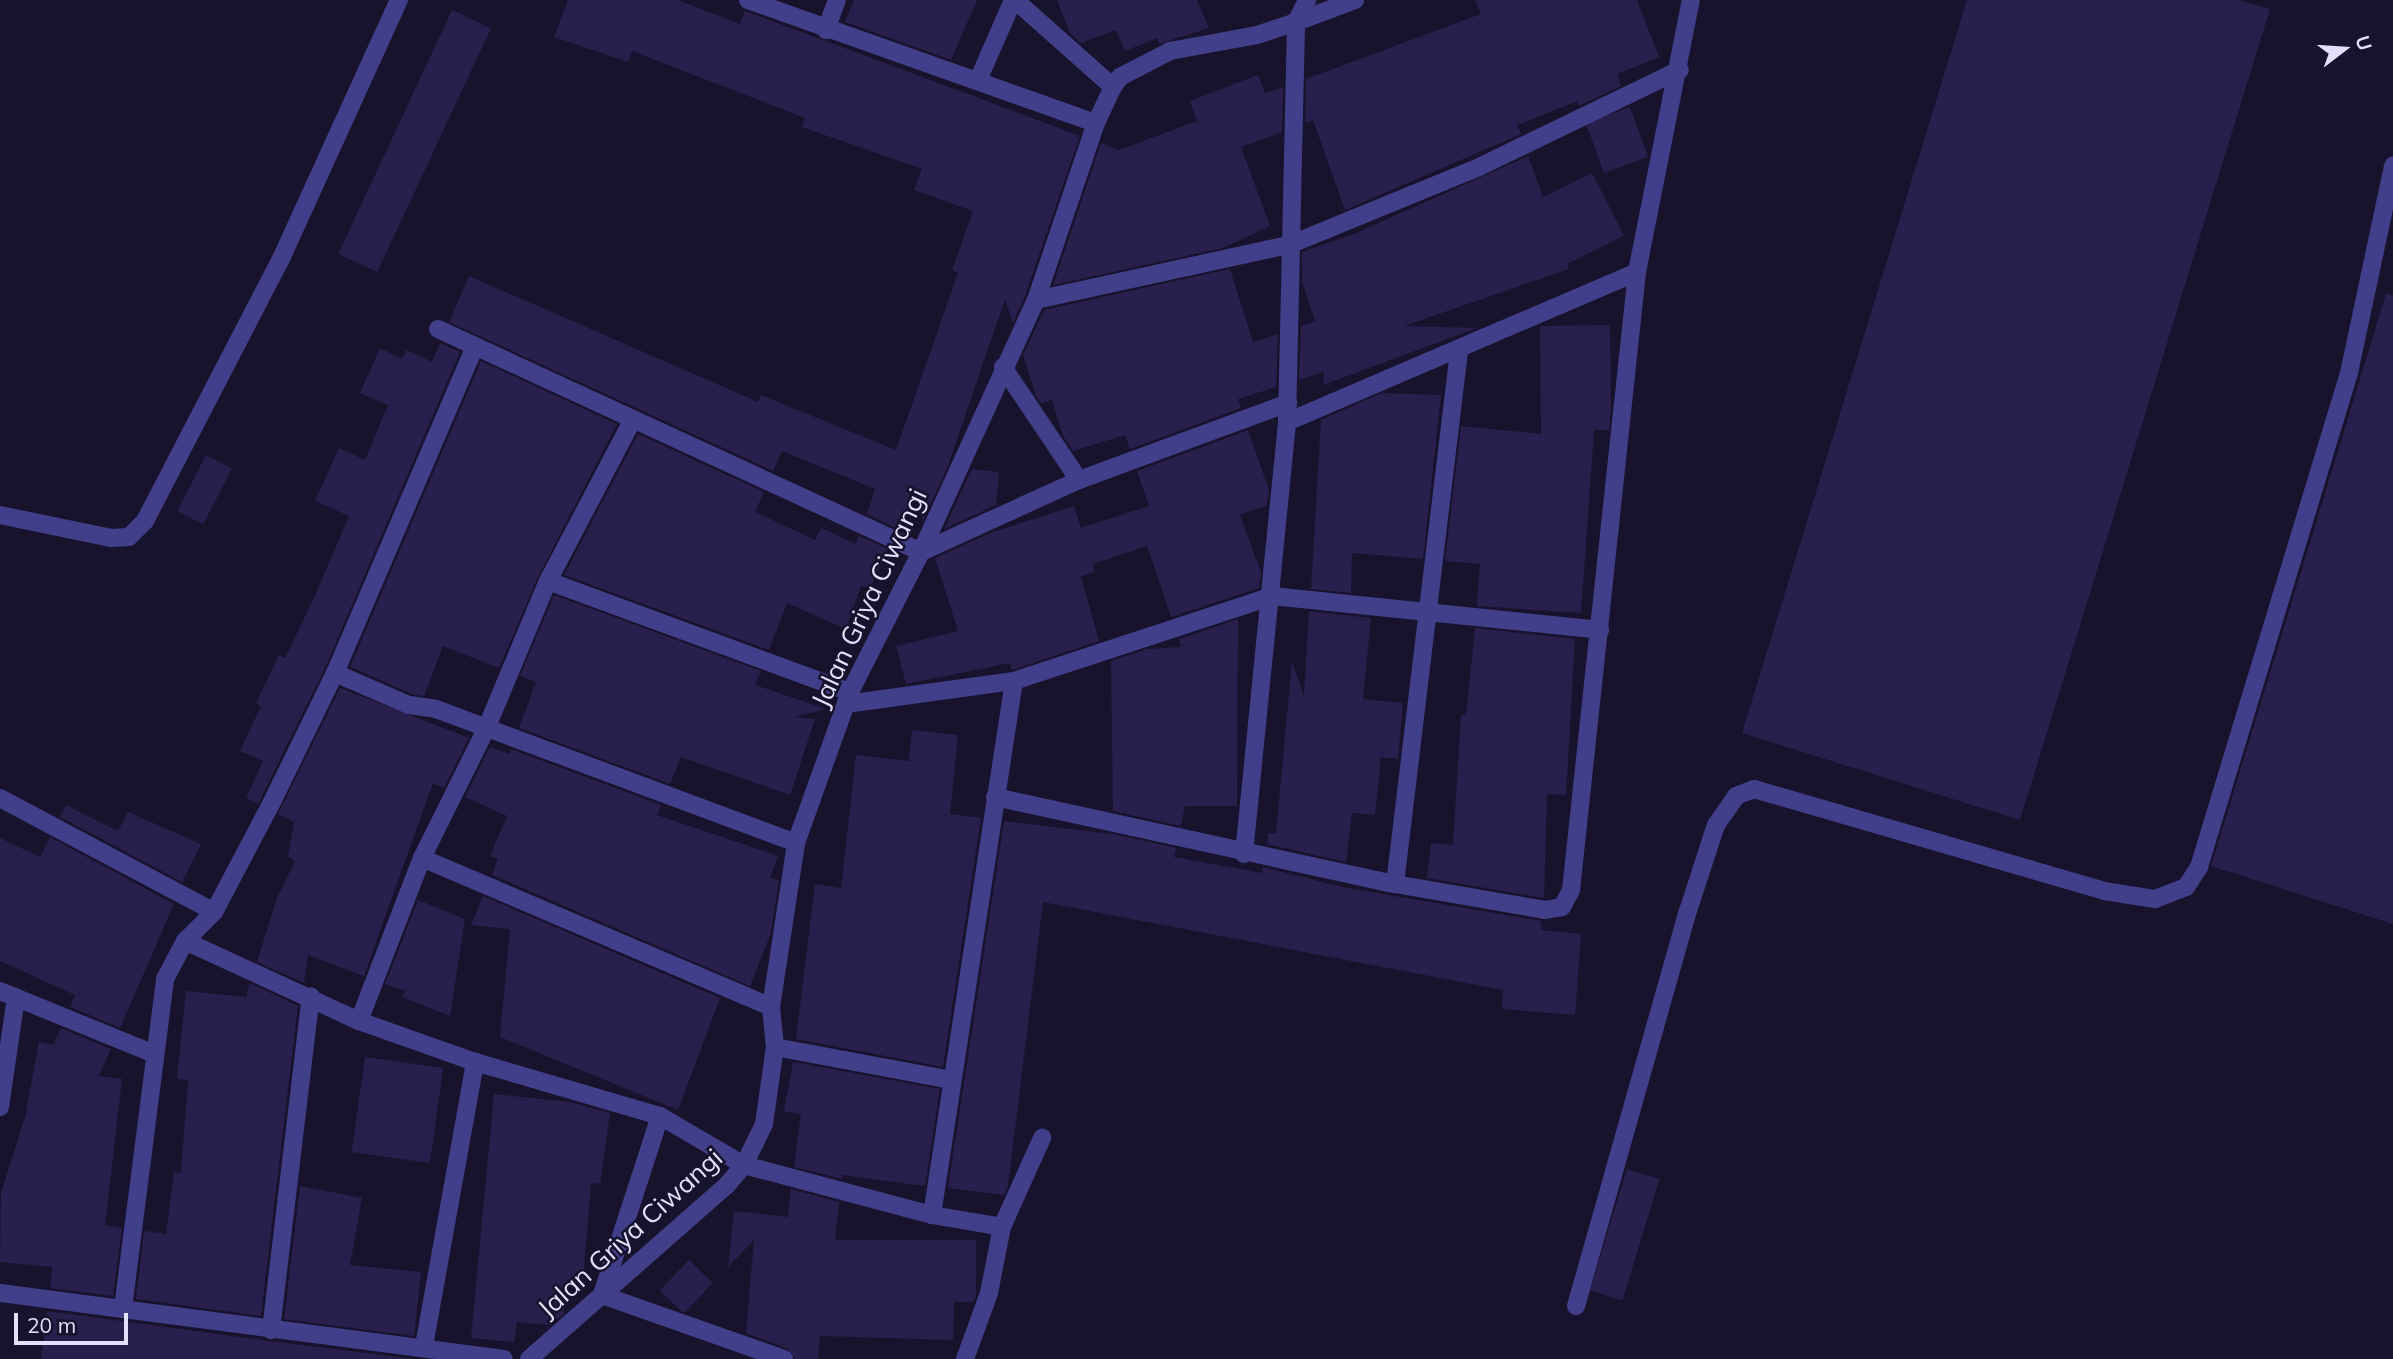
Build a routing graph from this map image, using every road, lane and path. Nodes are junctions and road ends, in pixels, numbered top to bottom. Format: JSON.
{"nodes":[{"id":1,"x":399,"y":0,"type":"edge"},
{"id":2,"x":748,"y":0,"type":"edge"},
{"id":3,"x":837,"y":0,"type":"edge"},
{"id":4,"x":1014,"y":0,"type":"edge"},
{"id":5,"x":1307,"y":0,"type":"edge"},
{"id":6,"x":1355,"y":0,"type":"edge"},
{"id":7,"x":1691,"y":0,"type":"edge"},
{"id":8,"x":1296,"y":22,"type":"junction"},
{"id":9,"x":826,"y":30,"type":"junction"},
{"id":10,"x":1680,"y":70,"type":"junction"},
{"id":11,"x":979,"y":78,"type":"junction"},
{"id":12,"x":1113,"y":87,"type":"junction"},
{"id":13,"x":1096,"y":123,"type":"junction"},
{"id":14,"x":2393,"y":166,"type":"edge"},
{"id":15,"x":1289,"y":246,"type":"junction"},
{"id":16,"x":1637,"y":272,"type":"junction"},
{"id":17,"x":1036,"y":300,"type":"junction"},
{"id":18,"x":438,"y":329,"type":"dead end"},
{"id":19,"x":474,"y":348,"type":"junction"},
{"id":20,"x":1459,"y":351,"type":"junction"},
{"id":21,"x":1003,"y":367,"type":"junction"},
{"id":22,"x":1287,"y":403,"type":"junction"},
{"id":23,"x":633,"y":419,"type":"junction"},
{"id":24,"x":1287,"y":422,"type":"junction"},
{"id":25,"x":1079,"y":480,"type":"junction"},
{"id":26,"x":0,"y":515,"type":"edge"},
{"id":27,"x":921,"y":552,"type":"junction"},
{"id":28,"x":548,"y":581,"type":"junction"},
{"id":29,"x":1272,"y":596,"type":"junction"},
{"id":30,"x":1428,"y":615,"type":"junction"},
{"id":31,"x":1600,"y":630,"type":"junction"},
{"id":32,"x":335,"y":673,"type":"junction"},
{"id":33,"x":1014,"y":681,"type":"junction"},
{"id":34,"x":848,"y":698,"type":"junction"},
{"id":35,"x":486,"y":729,"type":"junction"},
{"id":36,"x":995,"y":797,"type":"junction"},
{"id":37,"x":0,"y":798,"type":"edge"},
{"id":38,"x":796,"y":843,"type":"junction"},
{"id":39,"x":1244,"y":854,"type":"junction"},
{"id":40,"x":422,"y":858,"type":"junction"},
{"id":41,"x":1395,"y":884,"type":"junction"},
{"id":42,"x":214,"y":912,"type":"junction"},
{"id":43,"x":185,"y":941,"type":"junction"},
{"id":44,"x":8,"y":994,"type":"edge"},
{"id":45,"x":311,"y":996,"type":"junction"},
{"id":46,"x":771,"y":1007,"type":"junction"},
{"id":47,"x":359,"y":1020,"type":"junction"},
{"id":48,"x":775,"y":1047,"type":"junction"},
{"id":49,"x":154,"y":1054,"type":"junction"},
{"id":50,"x":475,"y":1062,"type":"junction"},
{"id":51,"x":952,"y":1080,"type":"junction"},
{"id":52,"x":0,"y":1107,"type":"edge"},
{"id":53,"x":660,"y":1116,"type":"junction"},
{"id":54,"x":1042,"y":1138,"type":"dead end"},
{"id":55,"x":744,"y":1165,"type":"junction"},
{"id":56,"x":932,"y":1215,"type":"junction"},
{"id":57,"x":1002,"y":1227,"type":"junction"},
{"id":58,"x":0,"y":1293,"type":"edge"},
{"id":59,"x":602,"y":1295,"type":"junction"},
{"id":60,"x":1576,"y":1306,"type":"dead end"},
{"id":61,"x":123,"y":1308,"type":"junction"},
{"id":62,"x":271,"y":1330,"type":"junction"},
{"id":63,"x":424,"y":1346,"type":"junction"},
{"id":64,"x":504,"y":1359,"type":"edge"},
{"id":65,"x":529,"y":1359,"type":"edge"},
{"id":66,"x":784,"y":1359,"type":"edge"},
{"id":67,"x":965,"y":1359,"type":"edge"}],
"edges":[{"from":1,"to":26,"type":"street"},
{"from":2,"to":9,"type":"street"},
{"from":3,"to":9,"type":"street"},
{"from":4,"to":11,"type":"street"},
{"from":4,"to":12,"type":"street"},
{"from":5,"to":8,"type":"street"},
{"from":6,"to":8,"type":"street","name":"Jalan Griya Ciwangi"},
{"from":7,"to":10,"type":"street"},
{"from":8,"to":12,"type":"street","name":"Jalan Griya Ciwangi"},
{"from":8,"to":15,"type":"street"},
{"from":9,"to":11,"type":"street"},
{"from":10,"to":15,"type":"street"},
{"from":10,"to":16,"type":"street"},
{"from":11,"to":13,"type":"street"},
{"from":12,"to":13,"type":"street","name":"Jalan Griya Ciwangi"},
{"from":13,"to":17,"type":"street","name":"Jalan Griya Ciwangi"},
{"from":14,"to":60,"type":"street"},
{"from":15,"to":17,"type":"street"},
{"from":15,"to":22,"type":"street"},
{"from":16,"to":20,"type":"street"},
{"from":16,"to":31,"type":"street"},
{"from":17,"to":21,"type":"street","name":"Jalan Griya Ciwangi"},
{"from":18,"to":19,"type":"street"},
{"from":19,"to":23,"type":"street"},
{"from":19,"to":32,"type":"street"},
{"from":20,"to":24,"type":"street"},
{"from":20,"to":30,"type":"street"},
{"from":21,"to":25,"type":"street"},
{"from":21,"to":27,"type":"street","name":"Jalan Griya Ciwangi"},
{"from":22,"to":24,"type":"street"},
{"from":22,"to":25,"type":"street"},
{"from":23,"to":27,"type":"street"},
{"from":23,"to":28,"type":"street"},
{"from":24,"to":29,"type":"street"},
{"from":25,"to":27,"type":"street"},
{"from":27,"to":34,"type":"street","name":"Jalan Griya Ciwangi"},
{"from":28,"to":34,"type":"street"},
{"from":28,"to":35,"type":"street"},
{"from":29,"to":30,"type":"street"},
{"from":29,"to":33,"type":"street"},
{"from":29,"to":39,"type":"street"},
{"from":30,"to":31,"type":"street"},
{"from":30,"to":41,"type":"street"},
{"from":31,"to":41,"type":"street"},
{"from":32,"to":35,"type":"street"},
{"from":32,"to":42,"type":"street"},
{"from":33,"to":34,"type":"street"},
{"from":33,"to":36,"type":"street"},
{"from":34,"to":38,"type":"street","name":"Jalan Griya Ciwangi"},
{"from":35,"to":38,"type":"street"},
{"from":35,"to":40,"type":"street"},
{"from":36,"to":39,"type":"street"},
{"from":36,"to":51,"type":"street"},
{"from":37,"to":42,"type":"street"},
{"from":38,"to":46,"type":"street","name":"Jalan Griya Ciwangi"},
{"from":39,"to":41,"type":"street"},
{"from":40,"to":46,"type":"street"},
{"from":40,"to":47,"type":"street"},
{"from":42,"to":43,"type":"street"},
{"from":43,"to":45,"type":"street"},
{"from":43,"to":49,"type":"street"},
{"from":44,"to":49,"type":"street"},
{"from":44,"to":52,"type":"street"},
{"from":45,"to":47,"type":"street"},
{"from":45,"to":62,"type":"street"},
{"from":46,"to":48,"type":"street","name":"Jalan Griya Ciwangi"},
{"from":47,"to":50,"type":"street"},
{"from":48,"to":51,"type":"street"},
{"from":48,"to":55,"type":"street","name":"Jalan Griya Ciwangi"},
{"from":49,"to":61,"type":"street"},
{"from":50,"to":53,"type":"street"},
{"from":50,"to":63,"type":"street"},
{"from":51,"to":56,"type":"street"},
{"from":53,"to":55,"type":"street"},
{"from":53,"to":59,"type":"street"},
{"from":54,"to":57,"type":"street"},
{"from":55,"to":56,"type":"street"},
{"from":55,"to":59,"type":"street","name":"Jalan Griya Ciwangi"},
{"from":56,"to":57,"type":"street"},
{"from":57,"to":67,"type":"street"},
{"from":58,"to":61,"type":"street"},
{"from":59,"to":65,"type":"street","name":"Jalan Griya Ciwangi"},
{"from":59,"to":66,"type":"street"},
{"from":61,"to":62,"type":"street"},
{"from":62,"to":63,"type":"street"},
{"from":63,"to":64,"type":"street"}]}
